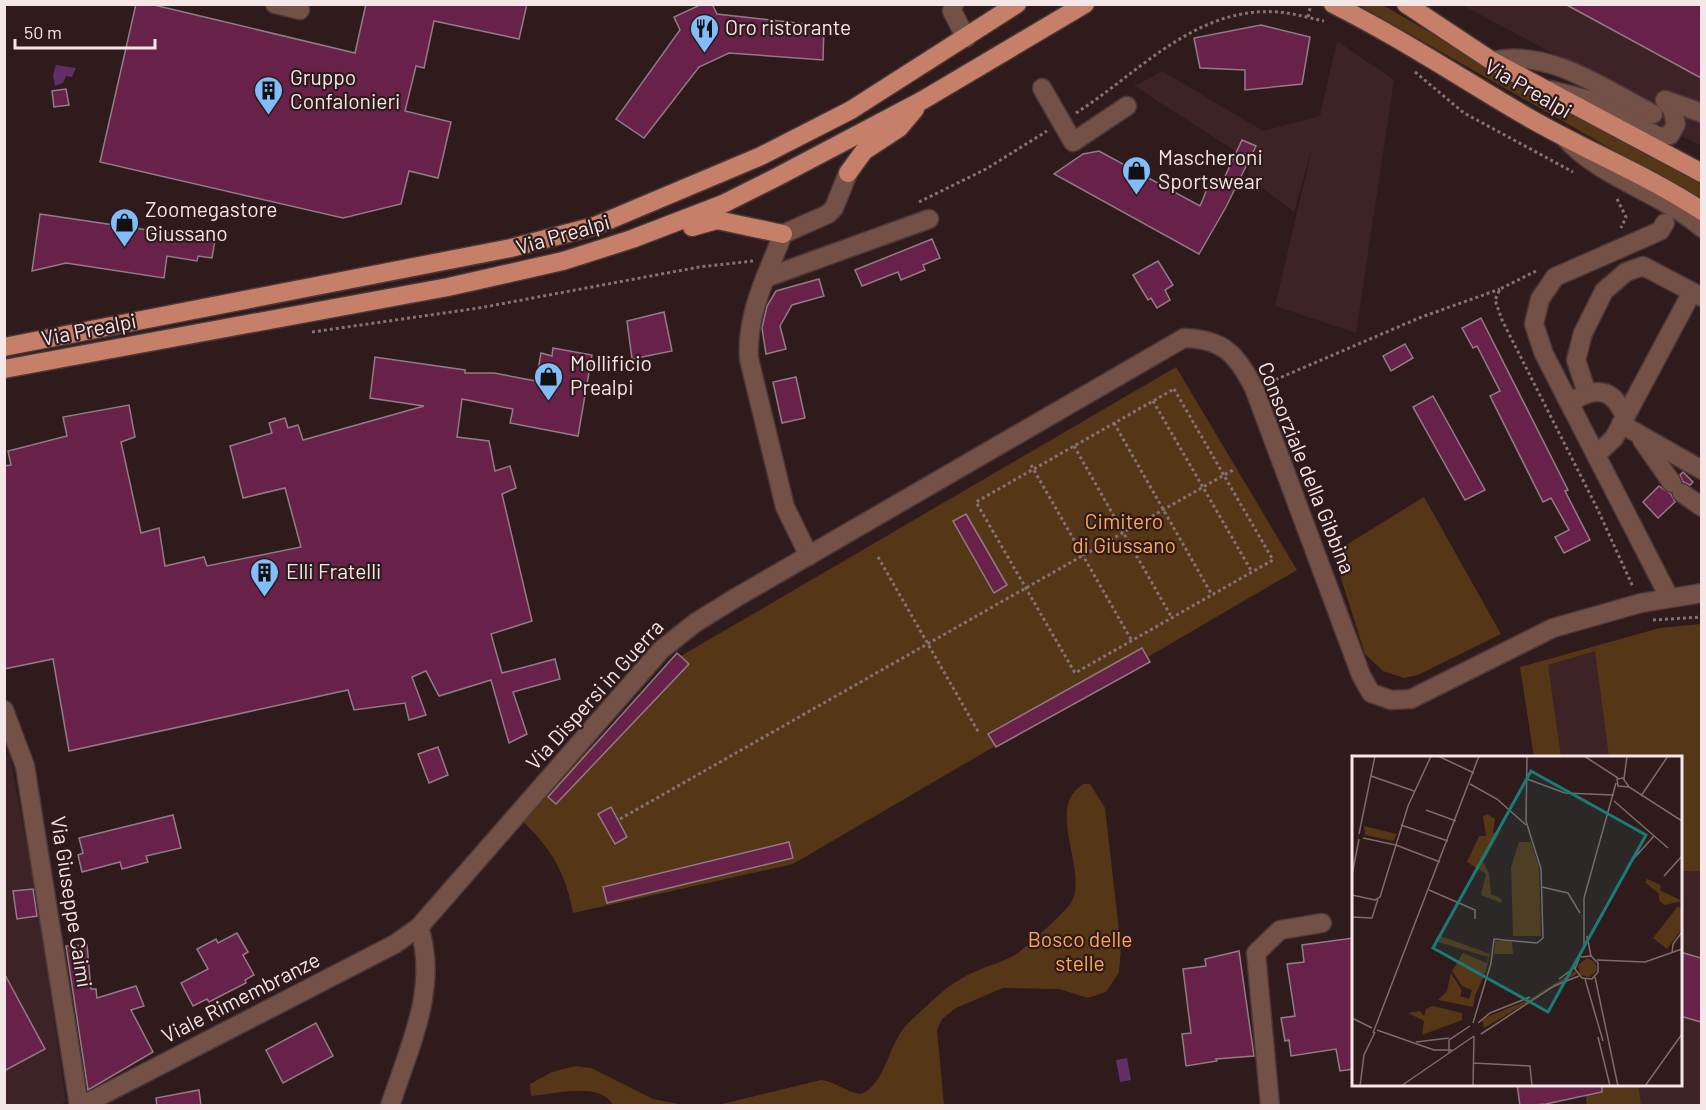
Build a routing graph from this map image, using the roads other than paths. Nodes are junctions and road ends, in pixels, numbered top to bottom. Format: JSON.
{"nodes":[{"id":1,"x":275,"y":4,"type":"edge"},
{"id":2,"x":954,"y":4,"type":"edge"},
{"id":3,"x":1017,"y":4,"type":"edge"},
{"id":4,"x":1085,"y":4,"type":"edge"},
{"id":5,"x":1406,"y":4,"type":"edge"},
{"id":6,"x":300,"y":10,"type":"dead end"},
{"id":7,"x":1332,"y":13,"type":"edge"},
{"id":8,"x":966,"y":38,"type":"junction"},
{"id":9,"x":1492,"y":61,"type":"junction"},
{"id":10,"x":1042,"y":88,"type":"dead end"},
{"id":11,"x":1544,"y":89,"type":"junction"},
{"id":12,"x":923,"y":100,"type":"junction"},
{"id":13,"x":1127,"y":106,"type":"dead end"},
{"id":14,"x":1701,"y":113,"type":"edge"},
{"id":15,"x":1653,"y":114,"type":"dead end"},
{"id":16,"x":1701,"y":122,"type":"edge"},
{"id":17,"x":1675,"y":131,"type":"junction"},
{"id":18,"x":1562,"y":135,"type":"junction"},
{"id":19,"x":848,"y":173,"type":"joint"},
{"id":20,"x":1701,"y":173,"type":"edge"},
{"id":21,"x":1701,"y":212,"type":"edge"},
{"id":22,"x":929,"y":219,"type":"dead end"},
{"id":23,"x":1665,"y":223,"type":"dead end"},
{"id":24,"x":1701,"y":228,"type":"edge"},
{"id":25,"x":783,"y":234,"type":"junction"},
{"id":26,"x":643,"y":235,"type":"junction"},
{"id":27,"x":765,"y":278,"type":"junction"},
{"id":28,"x":1697,"y":295,"type":"edge"},
{"id":29,"x":4,"y":347,"type":"edge"},
{"id":30,"x":4,"y":369,"type":"edge"},
{"id":31,"x":1587,"y":393,"type":"junction"},
{"id":32,"x":1569,"y":404,"type":"junction"},
{"id":33,"x":1628,"y":425,"type":"junction"},
{"id":34,"x":1596,"y":455,"type":"junction"},
{"id":35,"x":1701,"y":470,"type":"edge"},
{"id":36,"x":1701,"y":507,"type":"edge"},
{"id":37,"x":809,"y":556,"type":"junction"},
{"id":38,"x":1701,"y":593,"type":"edge"},
{"id":39,"x":1669,"y":597,"type":"junction"},
{"id":40,"x":4,"y":710,"type":"edge"},
{"id":41,"x":1322,"y":923,"type":"dead end"},
{"id":42,"x":419,"y":927,"type":"junction"},
{"id":43,"x":80,"y":1106,"type":"edge"},
{"id":44,"x":390,"y":1106,"type":"edge"},
{"id":45,"x":1270,"y":1106,"type":"edge"}],
"edges":[{"from":1,"to":6,"type":"street"},
{"from":2,"to":8,"type":"street"},
{"from":3,"to":8,"type":"main road","name":"Via Prealpi"},
{"from":4,"to":12,"type":"main road","name":"Via Prealpi"},
{"from":5,"to":9,"type":"main road","name":"Via Prealpi"},
{"from":7,"to":18,"type":"main road","name":"Via Prealpi"},
{"from":8,"to":29,"type":"main road","name":"Via Prealpi"},
{"from":9,"to":11,"type":"main road","name":"Via Prealpi"},
{"from":9,"to":15,"type":"street"},
{"from":10,"to":13,"type":"street"},
{"from":11,"to":17,"type":"street"},
{"from":11,"to":20,"type":"main road","name":"Via Prealpi"},
{"from":12,"to":19,"type":"main road"},
{"from":12,"to":26,"type":"main road","name":"Via Prealpi"},
{"from":14,"to":17,"type":"street"},
{"from":16,"to":17,"type":"street"},
{"from":18,"to":21,"type":"main road","name":"Via Prealpi"},
{"from":18,"to":24,"type":"street"},
{"from":19,"to":25,"type":"street"},
{"from":22,"to":27,"type":"street"},
{"from":23,"to":32,"type":"street"},
{"from":25,"to":26,"type":"main road"},
{"from":25,"to":27,"type":"street"},
{"from":26,"to":30,"type":"main road","name":"Via Prealpi"},
{"from":27,"to":37,"type":"street"},
{"from":28,"to":31,"type":"street"},
{"from":28,"to":33,"type":"street"},
{"from":31,"to":32,"type":"street"},
{"from":31,"to":33,"type":"street"},
{"from":32,"to":34,"type":"street"},
{"from":33,"to":34,"type":"street"},
{"from":33,"to":35,"type":"street"},
{"from":33,"to":36,"type":"street"},
{"from":34,"to":39,"type":"street"},
{"from":37,"to":39,"type":"street","name":"Consorziale della Gibbina"},
{"from":37,"to":42,"type":"street","name":"Via Dispersi in Guerra"},
{"from":38,"to":39,"type":"street","name":"Consorziale della Gibbina"},
{"from":40,"to":43,"type":"street","name":"Via Giuseppe Caimi"},
{"from":41,"to":45,"type":"street"},
{"from":42,"to":43,"type":"street","name":"Viale Rimembranze"},
{"from":42,"to":44,"type":"street"}]}
